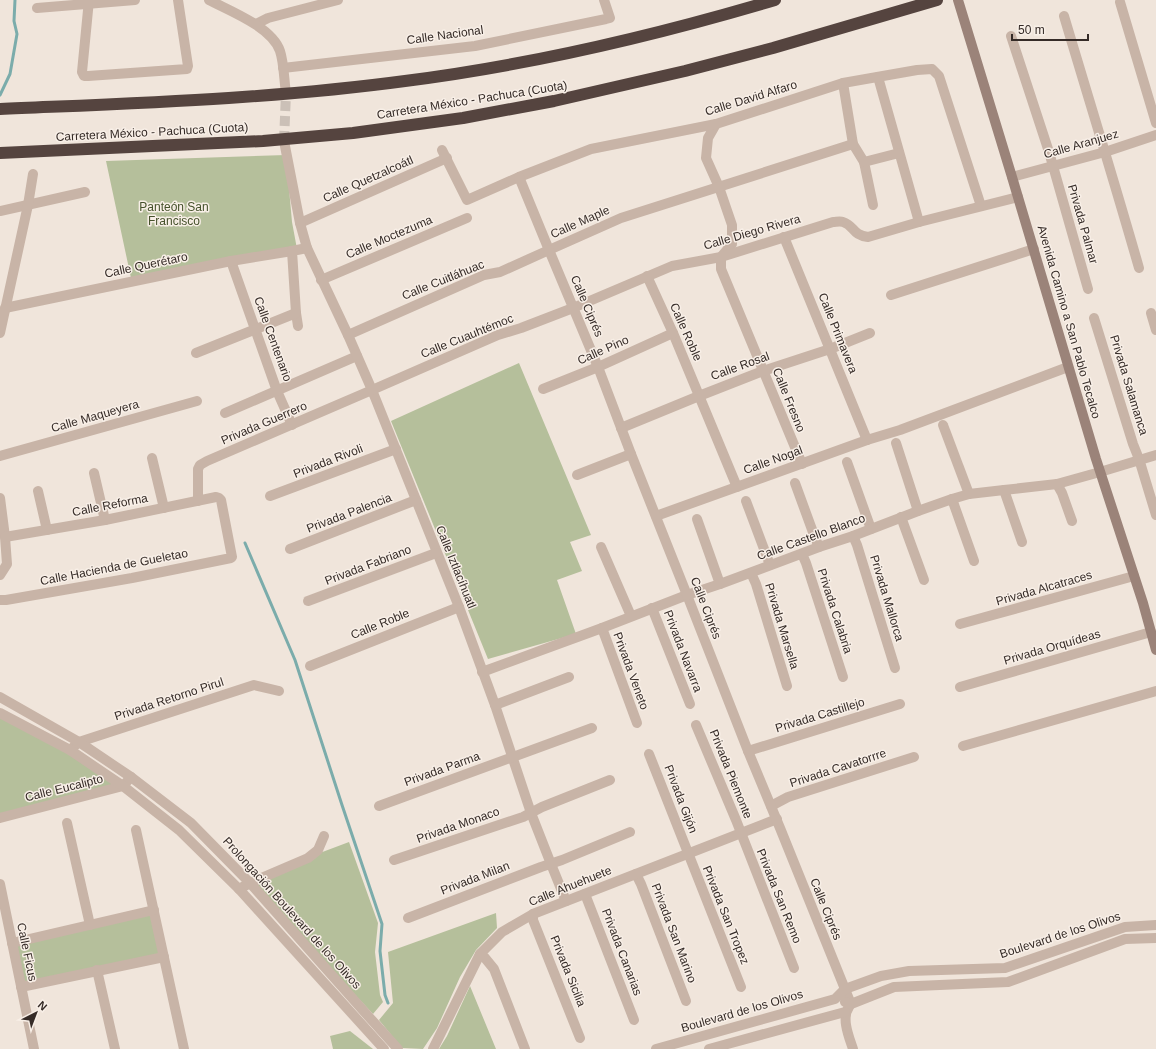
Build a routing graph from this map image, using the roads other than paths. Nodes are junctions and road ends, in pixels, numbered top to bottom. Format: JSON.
{"nodes":[{"id":1,"x":135,"y":0,"type":"edge"},
{"id":2,"x":178,"y":0,"type":"edge"},
{"id":3,"x":209,"y":0,"type":"edge"},
{"id":4,"x":338,"y":0,"type":"edge"},
{"id":5,"x":604,"y":0,"type":"edge"},
{"id":6,"x":775,"y":0,"type":"edge"},
{"id":7,"x":937,"y":0,"type":"edge"},
{"id":8,"x":958,"y":0,"type":"edge"},
{"id":9,"x":89,"y":2,"type":"edge"},
{"id":10,"x":1120,"y":2,"type":"dead end"},
{"id":11,"x":37,"y":8,"type":"dead end"},
{"id":12,"x":1064,"y":16,"type":"dead end"},
{"id":13,"x":256,"y":24,"type":"junction"},
{"id":14,"x":1011,"y":36,"type":"dead end"},
{"id":15,"x":282,"y":68,"type":"junction"},
{"id":16,"x":878,"y":77,"type":"junction"},
{"id":17,"x":843,"y":83,"type":"junction"},
{"id":18,"x":286,"y":93,"type":"tunnel mouth"},
{"id":19,"x":0,"y":109,"type":"edge"},
{"id":20,"x":1156,"y":123,"type":"edge"},
{"id":21,"x":716,"y":124,"type":"junction"},
{"id":22,"x":1156,"y":135,"type":"edge"},
{"id":23,"x":284,"y":140,"type":"tunnel mouth"},
{"id":24,"x":853,"y":144,"type":"junction"},
{"id":25,"x":1105,"y":152,"type":"junction"},
{"id":26,"x":0,"y":153,"type":"edge"},
{"id":27,"x":899,"y":153,"type":"junction"},
{"id":28,"x":864,"y":162,"type":"junction"},
{"id":29,"x":1053,"y":166,"type":"junction"},
{"id":30,"x":33,"y":174,"type":"dead end"},
{"id":31,"x":519,"y":177,"type":"junction"},
{"id":32,"x":1012,"y":177,"type":"junction"},
{"id":33,"x":719,"y":187,"type":"junction"},
{"id":34,"x":84,"y":192,"type":"dead end"},
{"id":35,"x":1018,"y":197,"type":"junction"},
{"id":36,"x":28,"y":204,"type":"junction"},
{"id":37,"x":873,"y":205,"type":"dead end"},
{"id":38,"x":981,"y":206,"type":"junction"},
{"id":39,"x":0,"y":211,"type":"edge"},
{"id":40,"x":467,"y":218,"type":"dead end"},
{"id":41,"x":920,"y":222,"type":"junction"},
{"id":42,"x":300,"y":223,"type":"junction"},
{"id":43,"x":784,"y":237,"type":"junction"},
{"id":44,"x":307,"y":248,"type":"junction"},
{"id":45,"x":1034,"y":249,"type":"junction"},
{"id":46,"x":549,"y":250,"type":"junction"},
{"id":47,"x":292,"y":251,"type":"junction"},
{"id":48,"x":721,"y":257,"type":"junction"},
{"id":49,"x":231,"y":261,"type":"junction"},
{"id":50,"x":1139,"y":268,"type":"dead end"},
{"id":51,"x":647,"y":276,"type":"junction"},
{"id":52,"x":321,"y":280,"type":"junction"},
{"id":53,"x":1088,"y":289,"type":"dead end"},
{"id":54,"x":891,"y":295,"type":"dead end"},
{"id":55,"x":5,"y":308,"type":"junction"},
{"id":56,"x":573,"y":308,"type":"junction"},
{"id":57,"x":296,"y":313,"type":"junction"},
{"id":58,"x":1151,"y":313,"type":"dead end"},
{"id":59,"x":1094,"y":318,"type":"dead end"},
{"id":60,"x":298,"y":326,"type":"dead end"},
{"id":61,"x":255,"y":329,"type":"junction"},
{"id":62,"x":1156,"y":330,"type":"edge"},
{"id":63,"x":0,"y":333,"type":"edge"},
{"id":64,"x":673,"y":333,"type":"junction"},
{"id":65,"x":870,"y":333,"type":"dead end"},
{"id":66,"x":348,"y":334,"type":"junction"},
{"id":67,"x":830,"y":348,"type":"junction"},
{"id":68,"x":196,"y":353,"type":"dead end"},
{"id":69,"x":357,"y":356,"type":"junction"},
{"id":70,"x":598,"y":367,"type":"junction"},
{"id":71,"x":1068,"y":367,"type":"junction"},
{"id":72,"x":763,"y":371,"type":"junction"},
{"id":73,"x":372,"y":390,"type":"junction"},
{"id":74,"x":543,"y":390,"type":"dead end"},
{"id":75,"x":277,"y":391,"type":"junction"},
{"id":76,"x":699,"y":396,"type":"junction"},
{"id":77,"x":197,"y":401,"type":"dead end"},
{"id":78,"x":225,"y":413,"type":"dead end"},
{"id":79,"x":292,"y":425,"type":"junction"},
{"id":80,"x":943,"y":425,"type":"dead end"},
{"id":81,"x":621,"y":428,"type":"junction"},
{"id":82,"x":867,"y":440,"type":"junction"},
{"id":83,"x":896,"y":443,"type":"dead end"},
{"id":84,"x":396,"y":449,"type":"junction"},
{"id":85,"x":631,"y":454,"type":"junction"},
{"id":86,"x":1156,"y":454,"type":"edge"},
{"id":87,"x":0,"y":456,"type":"edge"},
{"id":88,"x":152,"y":458,"type":"dead end"},
{"id":89,"x":1139,"y":459,"type":"junction"},
{"id":90,"x":847,"y":462,"type":"dead end"},
{"id":91,"x":802,"y":464,"type":"junction"},
{"id":92,"x":1100,"y":472,"type":"junction"},
{"id":93,"x":94,"y":473,"type":"dead end"},
{"id":94,"x":577,"y":475,"type":"dead end"},
{"id":95,"x":796,"y":483,"type":"dead end"},
{"id":96,"x":1058,"y":484,"type":"junction"},
{"id":97,"x":737,"y":487,"type":"junction"},
{"id":98,"x":1004,"y":490,"type":"junction"},
{"id":99,"x":38,"y":491,"type":"dead end"},
{"id":100,"x":969,"y":494,"type":"junction"},
{"id":101,"x":270,"y":496,"type":"dead end"},
{"id":102,"x":0,"y":498,"type":"edge"},
{"id":103,"x":952,"y":499,"type":"junction"},
{"id":104,"x":416,"y":500,"type":"junction"},
{"id":105,"x":198,"y":501,"type":"junction"},
{"id":106,"x":746,"y":501,"type":"dead end"},
{"id":107,"x":164,"y":508,"type":"junction"},
{"id":108,"x":918,"y":511,"type":"junction"},
{"id":109,"x":1156,"y":515,"type":"edge"},
{"id":110,"x":656,"y":516,"type":"junction"},
{"id":111,"x":901,"y":517,"type":"junction"},
{"id":112,"x":697,"y":519,"type":"dead end"},
{"id":113,"x":105,"y":520,"type":"junction"},
{"id":114,"x":1072,"y":521,"type":"dead end"},
{"id":115,"x":871,"y":529,"type":"junction"},
{"id":116,"x":47,"y":530,"type":"junction"},
{"id":117,"x":853,"y":536,"type":"junction"},
{"id":118,"x":5,"y":537,"type":"junction"},
{"id":119,"x":1022,"y":542,"type":"dead end"},
{"id":120,"x":601,"y":547,"type":"dead end"},
{"id":121,"x":819,"y":547,"type":"junction"},
{"id":122,"x":290,"y":549,"type":"dead end"},
{"id":123,"x":436,"y":553,"type":"junction"},
{"id":124,"x":802,"y":554,"type":"junction"},
{"id":125,"x":232,"y":556,"type":"joint"},
{"id":126,"x":974,"y":561,"type":"dead end"},
{"id":127,"x":770,"y":565,"type":"junction"},
{"id":128,"x":751,"y":573,"type":"junction"},
{"id":129,"x":0,"y":575,"type":"edge"},
{"id":130,"x":1134,"y":576,"type":"junction"},
{"id":131,"x":924,"y":580,"type":"dead end"},
{"id":132,"x":720,"y":584,"type":"junction"},
{"id":133,"x":687,"y":595,"type":"junction"},
{"id":134,"x":0,"y":600,"type":"edge"},
{"id":135,"x":308,"y":601,"type":"dead end"},
{"id":136,"x":458,"y":607,"type":"junction"},
{"id":137,"x":652,"y":608,"type":"junction"},
{"id":138,"x":631,"y":616,"type":"junction"},
{"id":139,"x":960,"y":624,"type":"dead end"},
{"id":140,"x":602,"y":628,"type":"junction"},
{"id":141,"x":1151,"y":632,"type":"junction"},
{"id":142,"x":1156,"y":650,"type":"edge"},
{"id":143,"x":310,"y":666,"type":"dead end"},
{"id":144,"x":895,"y":668,"type":"dead end"},
{"id":145,"x":482,"y":672,"type":"junction"},
{"id":146,"x":569,"y":677,"type":"dead end"},
{"id":147,"x":843,"y":677,"type":"dead end"},
{"id":148,"x":787,"y":686,"type":"dead end"},
{"id":149,"x":960,"y":687,"type":"dead end"},
{"id":150,"x":280,"y":691,"type":"dead end"},
{"id":151,"x":1156,"y":691,"type":"edge"},
{"id":152,"x":0,"y":697,"type":"edge"},
{"id":153,"x":495,"y":704,"type":"junction"},
{"id":154,"x":690,"y":704,"type":"dead end"},
{"id":155,"x":900,"y":704,"type":"dead end"},
{"id":156,"x":0,"y":713,"type":"edge"},
{"id":157,"x":637,"y":724,"type":"dead end"},
{"id":158,"x":696,"y":724,"type":"dead end"},
{"id":159,"x":592,"y":728,"type":"dead end"},
{"id":160,"x":79,"y":742,"type":"junction"},
{"id":161,"x":963,"y":746,"type":"dead end"},
{"id":162,"x":70,"y":750,"type":"junction"},
{"id":163,"x":748,"y":751,"type":"junction"},
{"id":164,"x":649,"y":754,"type":"dead end"},
{"id":165,"x":513,"y":757,"type":"junction"},
{"id":166,"x":914,"y":758,"type":"dead end"},
{"id":167,"x":131,"y":777,"type":"junction"},
{"id":168,"x":610,"y":780,"type":"dead end"},
{"id":169,"x":123,"y":786,"type":"junction"},
{"id":170,"x":379,"y":806,"type":"dead end"},
{"id":171,"x":771,"y":806,"type":"junction"},
{"id":172,"x":531,"y":813,"type":"junction"},
{"id":173,"x":0,"y":818,"type":"edge"},
{"id":174,"x":777,"y":819,"type":"junction"},
{"id":175,"x":67,"y":823,"type":"dead end"},
{"id":176,"x":136,"y":830,"type":"dead end"},
{"id":177,"x":630,"y":832,"type":"dead end"},
{"id":178,"x":741,"y":833,"type":"junction"},
{"id":179,"x":324,"y":836,"type":"dead end"},
{"id":180,"x":688,"y":853,"type":"junction"},
{"id":181,"x":394,"y":860,"type":"dead end"},
{"id":182,"x":550,"y":864,"type":"junction"},
{"id":183,"x":636,"y":874,"type":"junction"},
{"id":184,"x":250,"y":883,"type":"junction"},
{"id":185,"x":0,"y":884,"type":"edge"},
{"id":186,"x":240,"y":889,"type":"junction"},
{"id":187,"x":585,"y":894,"type":"junction"},
{"id":188,"x":566,"y":901,"type":"junction"},
{"id":189,"x":2,"y":904,"type":"edge"},
{"id":190,"x":152,"y":905,"type":"junction"},
{"id":191,"x":533,"y":914,"type":"junction"},
{"id":192,"x":408,"y":918,"type":"dead end"},
{"id":193,"x":90,"y":924,"type":"junction"},
{"id":194,"x":1156,"y":925,"type":"edge"},
{"id":195,"x":1156,"y":938,"type":"edge"},
{"id":196,"x":12,"y":943,"type":"junction"},
{"id":197,"x":480,"y":954,"type":"junction"},
{"id":198,"x":165,"y":962,"type":"junction"},
{"id":199,"x":794,"y":968,"type":"dead end"},
{"id":200,"x":99,"y":975,"type":"junction"},
{"id":201,"x":21,"y":987,"type":"junction"},
{"id":202,"x":741,"y":987,"type":"dead end"},
{"id":203,"x":845,"y":989,"type":"junction"},
{"id":204,"x":835,"y":999,"type":"junction"},
{"id":205,"x":686,"y":1001,"type":"dead end"},
{"id":206,"x":848,"y":1008,"type":"junction"},
{"id":207,"x":634,"y":1020,"type":"dead end"},
{"id":208,"x":580,"y":1038,"type":"dead end"},
{"id":209,"x":34,"y":1049,"type":"edge"},
{"id":210,"x":115,"y":1049,"type":"edge"},
{"id":211,"x":184,"y":1049,"type":"edge"},
{"id":212,"x":384,"y":1049,"type":"edge"},
{"id":213,"x":398,"y":1049,"type":"edge"},
{"id":214,"x":434,"y":1049,"type":"edge"},
{"id":215,"x":525,"y":1049,"type":"edge"},
{"id":216,"x":656,"y":1049,"type":"edge"},
{"id":217,"x":709,"y":1049,"type":"edge"},
{"id":218,"x":852,"y":1049,"type":"edge"}],
"edges":[{"from":1,"to":9,"type":"street"},
{"from":2,"to":9,"type":"street"},
{"from":3,"to":13,"type":"street"},
{"from":4,"to":13,"type":"street"},
{"from":5,"to":15,"type":"street","name":"Calle Nacional"},
{"from":6,"to":19,"type":"highway"},
{"from":7,"to":26,"type":"highway","name":"Carretera México - Pachuca (Cuota)"},
{"from":8,"to":32,"type":"main road","name":"Avenida Camino a San Pablo Tecalco"},
{"from":9,"to":11,"type":"street"},
{"from":10,"to":20,"type":"street"},
{"from":12,"to":25,"type":"street"},
{"from":13,"to":15,"type":"street"},
{"from":14,"to":29,"type":"street","name":"Privada Palmar"},
{"from":15,"to":18,"type":"street"},
{"from":16,"to":17,"type":"street","name":"Calle David Alfaro"},
{"from":16,"to":27,"type":"street"},
{"from":16,"to":38,"type":"street","name":"Calle David Alfaro"},
{"from":17,"to":21,"type":"street","name":"Calle David Alfaro"},
{"from":17,"to":24,"type":"street"},
{"from":21,"to":31,"type":"street","name":"Calle David Alfaro"},
{"from":21,"to":33,"type":"street"},
{"from":22,"to":25,"type":"street","name":"Calle Aranjuez"},
{"from":23,"to":42,"type":"street","name":"Calle Iztlacíhuatl"},
{"from":24,"to":28,"type":"street"},
{"from":24,"to":33,"type":"street","name":"Calle Maple"},
{"from":25,"to":29,"type":"street","name":"Calle Aranjuez"},
{"from":25,"to":50,"type":"street"},
{"from":27,"to":28,"type":"street"},
{"from":27,"to":41,"type":"street"},
{"from":28,"to":37,"type":"street"},
{"from":29,"to":32,"type":"street","name":"Calle Aranjuez"},
{"from":29,"to":53,"type":"street","name":"Privada Palmar"},
{"from":30,"to":36,"type":"street"},
{"from":31,"to":42,"type":"street","name":"Calle Quetzalcoátl"},
{"from":31,"to":46,"type":"street","name":"Calle Ciprés"},
{"from":32,"to":35,"type":"main road","name":"Avenida Camino a San Pablo Tecalco"},
{"from":33,"to":46,"type":"street","name":"Calle Maple"},
{"from":33,"to":48,"type":"street"},
{"from":34,"to":36,"type":"street"},
{"from":35,"to":38,"type":"street"},
{"from":35,"to":45,"type":"main road","name":"Avenida Camino a San Pablo Tecalco"},
{"from":36,"to":39,"type":"street"},
{"from":36,"to":55,"type":"street"},
{"from":38,"to":41,"type":"street"},
{"from":40,"to":52,"type":"street","name":"Calle Moctezuma"},
{"from":41,"to":43,"type":"street","name":"Calle Diego Rivera"},
{"from":42,"to":44,"type":"street","name":"Calle Iztlacíhuatl"},
{"from":43,"to":48,"type":"street","name":"Calle Diego Rivera"},
{"from":43,"to":67,"type":"street","name":"Calle Primavera"},
{"from":44,"to":47,"type":"street","name":"Calle Querétaro"},
{"from":44,"to":52,"type":"street","name":"Calle Iztlacíhuatl"},
{"from":45,"to":54,"type":"street"},
{"from":45,"to":71,"type":"main road","name":"Avenida Camino a San Pablo Tecalco"},
{"from":46,"to":56,"type":"street","name":"Calle Ciprés"},
{"from":46,"to":66,"type":"street","name":"Calle Cuitláhuac"},
{"from":47,"to":49,"type":"street","name":"Calle Querétaro"},
{"from":47,"to":57,"type":"street"},
{"from":48,"to":51,"type":"street","name":"Calle Diego Rivera"},
{"from":48,"to":72,"type":"street","name":"Calle Fresno"},
{"from":49,"to":55,"type":"street","name":"Calle Querétaro"},
{"from":49,"to":61,"type":"street","name":"Calle Centenario"},
{"from":51,"to":56,"type":"street","name":"Calle Diego Rivera"},
{"from":51,"to":64,"type":"street","name":"Calle Roble"},
{"from":52,"to":66,"type":"street","name":"Calle Iztlacíhuatl"},
{"from":55,"to":63,"type":"street"},
{"from":56,"to":70,"type":"street","name":"Calle Ciprés"},
{"from":56,"to":73,"type":"street","name":"Calle Cuauhtémoc"},
{"from":57,"to":60,"type":"street"},
{"from":57,"to":61,"type":"street"},
{"from":58,"to":62,"type":"street"},
{"from":59,"to":89,"type":"street","name":"Privada Salamanca"},
{"from":61,"to":68,"type":"street"},
{"from":61,"to":75,"type":"street","name":"Calle Centenario"},
{"from":64,"to":70,"type":"street","name":"Calle Pino"},
{"from":64,"to":76,"type":"street","name":"Calle Roble"},
{"from":65,"to":67,"type":"street","name":"Calle Rosal"},
{"from":66,"to":69,"type":"street","name":"Calle Iztlacíhuatl"},
{"from":67,"to":72,"type":"street","name":"Calle Rosal"},
{"from":67,"to":82,"type":"street","name":"Calle Primavera"},
{"from":69,"to":73,"type":"street","name":"Calle Iztlacíhuatl"},
{"from":69,"to":75,"type":"street"},
{"from":70,"to":74,"type":"street","name":"Calle Pino"},
{"from":70,"to":81,"type":"street","name":"Calle Ciprés"},
{"from":71,"to":82,"type":"street","name":"Calle Nogal"},
{"from":71,"to":92,"type":"main road","name":"Avenida Camino a San Pablo Tecalco"},
{"from":72,"to":76,"type":"street","name":"Calle Rosal"},
{"from":72,"to":91,"type":"street","name":"Calle Fresno"},
{"from":73,"to":79,"type":"street","name":"Privada Guerrero"},
{"from":73,"to":84,"type":"street","name":"Calle Iztlacíhuatl"},
{"from":75,"to":78,"type":"street"},
{"from":75,"to":79,"type":"street","name":"Calle Centenario"},
{"from":76,"to":81,"type":"street","name":"Calle Rosal"},
{"from":76,"to":97,"type":"street","name":"Calle Roble"},
{"from":77,"to":87,"type":"street","name":"Calle Maqueyera"},
{"from":79,"to":105,"type":"street","name":"Privada Guerrero"},
{"from":80,"to":100,"type":"street"},
{"from":81,"to":85,"type":"street","name":"Calle Ciprés"},
{"from":82,"to":91,"type":"street","name":"Calle Nogal"},
{"from":83,"to":108,"type":"street"},
{"from":84,"to":101,"type":"street","name":"Privada Rivoli"},
{"from":84,"to":104,"type":"street","name":"Calle Iztlacíhuatl"},
{"from":85,"to":94,"type":"street"},
{"from":85,"to":110,"type":"street","name":"Calle Ciprés"},
{"from":86,"to":89,"type":"street","name":"Calle Castello Blanco"},
{"from":88,"to":107,"type":"street"},
{"from":89,"to":92,"type":"street","name":"Calle Castello Blanco"},
{"from":89,"to":109,"type":"street","name":"Privada Salamanca"},
{"from":90,"to":115,"type":"street"},
{"from":91,"to":97,"type":"street","name":"Calle Nogal"},
{"from":92,"to":96,"type":"street","name":"Calle Castello Blanco"},
{"from":92,"to":130,"type":"main road","name":"Avenida Camino a San Pablo Tecalco"},
{"from":93,"to":113,"type":"street"},
{"from":95,"to":121,"type":"street"},
{"from":96,"to":98,"type":"street","name":"Calle Castello Blanco"},
{"from":96,"to":114,"type":"street"},
{"from":97,"to":110,"type":"street","name":"Calle Nogal"},
{"from":98,"to":100,"type":"street","name":"Calle Castello Blanco"},
{"from":98,"to":119,"type":"street"},
{"from":99,"to":116,"type":"street"},
{"from":100,"to":103,"type":"street","name":"Calle Castello Blanco"},
{"from":102,"to":118,"type":"street"},
{"from":103,"to":108,"type":"street","name":"Calle Castello Blanco"},
{"from":103,"to":126,"type":"street"},
{"from":104,"to":122,"type":"street","name":"Privada Palencia"},
{"from":104,"to":123,"type":"street","name":"Calle Iztlacíhuatl"},
{"from":105,"to":107,"type":"street","name":"Calle Reforma"},
{"from":105,"to":125,"type":"street","name":"Calle Reforma"},
{"from":106,"to":127,"type":"street"},
{"from":107,"to":113,"type":"street","name":"Calle Reforma"},
{"from":108,"to":111,"type":"street","name":"Calle Castello Blanco"},
{"from":110,"to":133,"type":"street","name":"Calle Ciprés"},
{"from":111,"to":115,"type":"street","name":"Calle Castello Blanco"},
{"from":111,"to":131,"type":"street"},
{"from":112,"to":132,"type":"street"},
{"from":113,"to":116,"type":"street","name":"Calle Reforma"},
{"from":115,"to":117,"type":"street","name":"Calle Castello Blanco"},
{"from":116,"to":118,"type":"street","name":"Calle Reforma"},
{"from":117,"to":121,"type":"street","name":"Calle Castello Blanco"},
{"from":117,"to":144,"type":"street","name":"Privada Mallorca"},
{"from":118,"to":129,"type":"street"},
{"from":120,"to":138,"type":"street"},
{"from":121,"to":124,"type":"street","name":"Calle Castello Blanco"},
{"from":123,"to":135,"type":"street","name":"Privada Fabriano"},
{"from":123,"to":136,"type":"street","name":"Calle Iztlacíhuatl"},
{"from":124,"to":127,"type":"street","name":"Calle Castello Blanco"},
{"from":124,"to":147,"type":"street","name":"Privada Calabria"},
{"from":125,"to":134,"type":"street","name":"Calle Hacienda de Gueletao"},
{"from":127,"to":128,"type":"street","name":"Calle Castello Blanco"},
{"from":128,"to":132,"type":"street","name":"Calle Castello Blanco"},
{"from":128,"to":148,"type":"street","name":"Privada Marsella"},
{"from":130,"to":139,"type":"street","name":"Privada Alcatraces"},
{"from":130,"to":141,"type":"main road","name":"Avenida Camino a San Pablo Tecalco"},
{"from":132,"to":133,"type":"street","name":"Calle Castello Blanco"},
{"from":133,"to":137,"type":"street","name":"Calle Castello Blanco"},
{"from":133,"to":163,"type":"street","name":"Calle Ciprés"},
{"from":136,"to":143,"type":"street","name":"Calle Roble"},
{"from":136,"to":145,"type":"street","name":"Calle Iztlacíhuatl"},
{"from":137,"to":138,"type":"street","name":"Calle Castello Blanco"},
{"from":137,"to":154,"type":"street","name":"Privada Navarra"},
{"from":138,"to":140,"type":"street","name":"Calle Castello Blanco"},
{"from":140,"to":145,"type":"street","name":"Calle Castello Blanco"},
{"from":140,"to":157,"type":"street","name":"Privada Veneto"},
{"from":141,"to":142,"type":"main road","name":"Avenida Camino a San Pablo Tecalco"},
{"from":141,"to":149,"type":"street","name":"Privada Orquídeas"},
{"from":145,"to":153,"type":"street","name":"Calle Iztlacíhuatl"},
{"from":146,"to":153,"type":"street"},
{"from":150,"to":160,"type":"street","name":"Privada Retorno Pirul"},
{"from":151,"to":161,"type":"street"},
{"from":152,"to":160,"type":"street","name":"Prolongación Boulevard de los Olivos"},
{"from":153,"to":165,"type":"street","name":"Calle Iztlacíhuatl"},
{"from":155,"to":163,"type":"street","name":"Privada Castillejo"},
{"from":156,"to":162,"type":"street","name":"Prolongación Boulevard de los Olivos"},
{"from":158,"to":178,"type":"street","name":"Privada Piemonte"},
{"from":159,"to":165,"type":"street","name":"Privada Parma"},
{"from":160,"to":162,"type":"street","name":"Privada Retorno Pirul"},
{"from":160,"to":167,"type":"street","name":"Prolongación Boulevard de los Olivos"},
{"from":162,"to":169,"type":"street","name":"Prolongación Boulevard de los Olivos"},
{"from":163,"to":171,"type":"street","name":"Calle Ciprés"},
{"from":164,"to":180,"type":"street","name":"Privada Gijón"},
{"from":165,"to":170,"type":"street","name":"Privada Parma"},
{"from":165,"to":172,"type":"street","name":"Calle Iztlacíhuatl"},
{"from":166,"to":171,"type":"street","name":"Privada Cavatorrre"},
{"from":167,"to":169,"type":"street"},
{"from":167,"to":184,"type":"street","name":"Prolongación Boulevard de los Olivos"},
{"from":168,"to":172,"type":"street","name":"Privada Monaco"},
{"from":169,"to":173,"type":"street","name":"Calle Eucalipto"},
{"from":169,"to":186,"type":"street","name":"Prolongación Boulevard de los Olivos"},
{"from":171,"to":174,"type":"street","name":"Calle Ciprés"},
{"from":172,"to":181,"type":"street","name":"Privada Monaco"},
{"from":172,"to":182,"type":"street","name":"Calle Iztlacíhuatl"},
{"from":174,"to":178,"type":"street","name":"Calle Ahuehuete"},
{"from":174,"to":203,"type":"street","name":"Calle Ciprés"},
{"from":175,"to":193,"type":"street"},
{"from":176,"to":190,"type":"street"},
{"from":177,"to":182,"type":"street","name":"Privada Milan"},
{"from":178,"to":180,"type":"street","name":"Calle Ahuehuete"},
{"from":178,"to":199,"type":"street","name":"Privada San Remo"},
{"from":179,"to":184,"type":"street"},
{"from":180,"to":183,"type":"street","name":"Calle Ahuehuete"},
{"from":180,"to":202,"type":"street","name":"Privada San Tropez"},
{"from":182,"to":188,"type":"street","name":"Calle Iztlacíhuatl"},
{"from":182,"to":192,"type":"street","name":"Privada Milan"},
{"from":183,"to":187,"type":"street","name":"Calle Ahuehuete"},
{"from":183,"to":205,"type":"street","name":"Privada San Marino"},
{"from":184,"to":186,"type":"street"},
{"from":184,"to":213,"type":"street","name":"Prolongación Boulevard de los Olivos"},
{"from":185,"to":189,"type":"street","name":"Calle Ficus"},
{"from":186,"to":212,"type":"street","name":"Prolongación Boulevard de los Olivos"},
{"from":187,"to":188,"type":"street","name":"Calle Ahuehuete"},
{"from":187,"to":207,"type":"street","name":"Privada Canarias"},
{"from":188,"to":191,"type":"street","name":"Calle Ahuehuete"},
{"from":189,"to":196,"type":"street","name":"Calle Ficus"},
{"from":190,"to":193,"type":"street"},
{"from":190,"to":198,"type":"street"},
{"from":191,"to":197,"type":"street","name":"Calle Ahuehuete"},
{"from":191,"to":208,"type":"street","name":"Privada Sicilia"},
{"from":193,"to":196,"type":"street"},
{"from":194,"to":203,"type":"street","name":"Boulevard de los Olivos"},
{"from":195,"to":206,"type":"street","name":"Boulevard de los Olivos"},
{"from":196,"to":201,"type":"street","name":"Calle Ficus"},
{"from":197,"to":214,"type":"street","name":"Calle Ahuehuete"},
{"from":197,"to":215,"type":"street"},
{"from":198,"to":200,"type":"street"},
{"from":198,"to":211,"type":"street"},
{"from":200,"to":201,"type":"street"},
{"from":200,"to":210,"type":"street"},
{"from":201,"to":209,"type":"street","name":"Calle Ficus"},
{"from":203,"to":204,"type":"street","name":"Boulevard de los Olivos"},
{"from":203,"to":206,"type":"street","name":"Calle Ciprés"},
{"from":204,"to":206,"type":"street"},
{"from":204,"to":216,"type":"street","name":"Boulevard de los Olivos"},
{"from":206,"to":217,"type":"street","name":"Boulevard de los Olivos"},
{"from":206,"to":218,"type":"street","name":"Calle Ciprés"}]}
